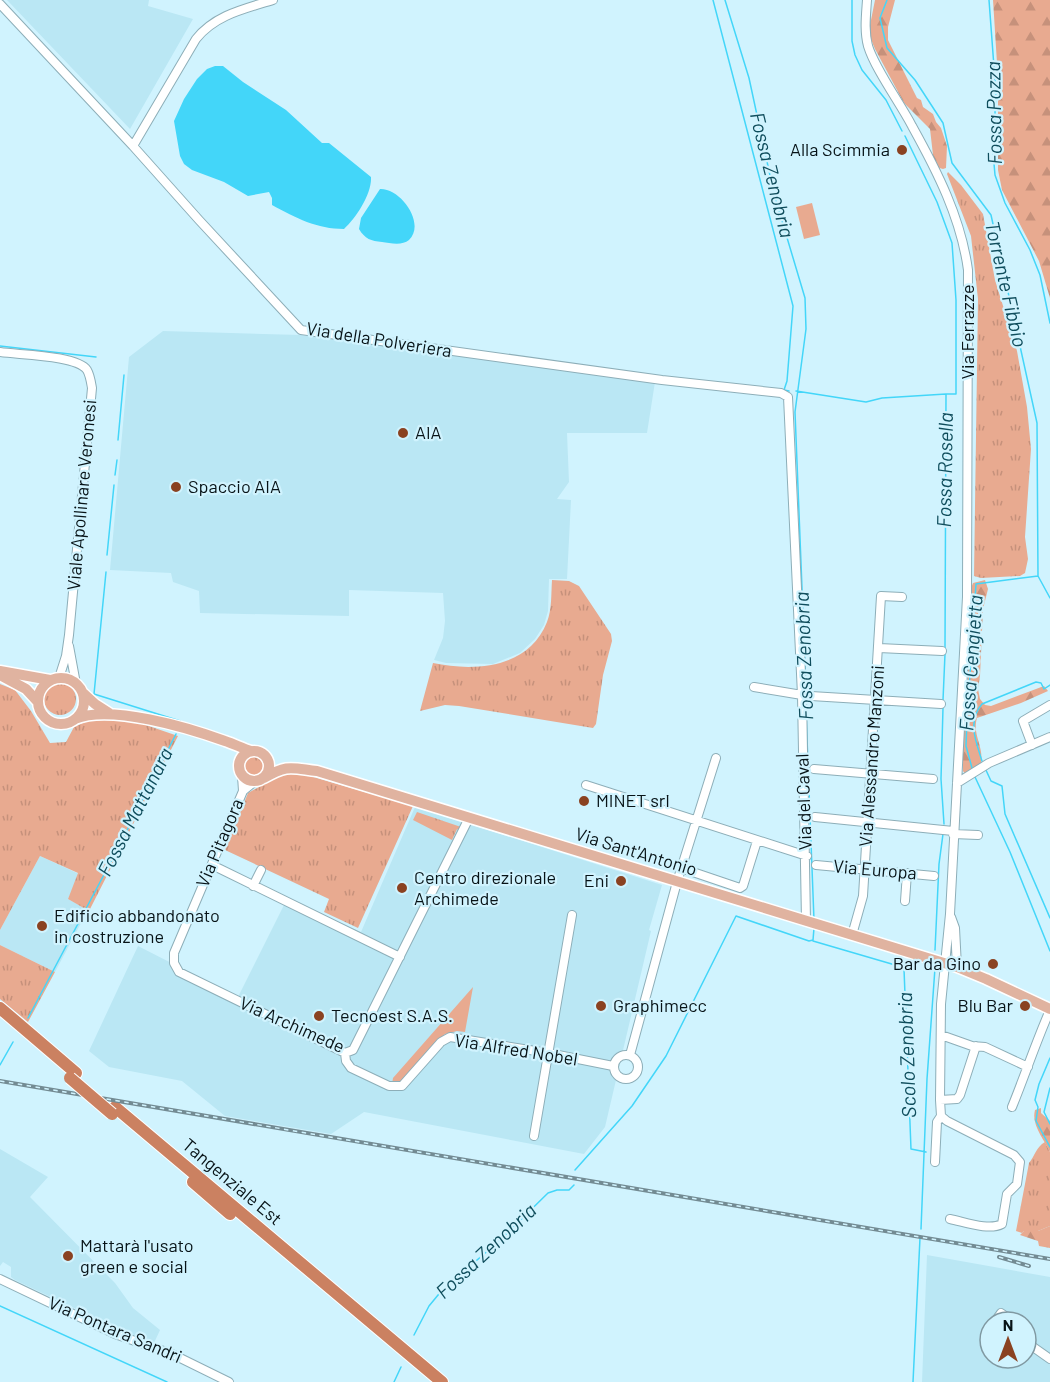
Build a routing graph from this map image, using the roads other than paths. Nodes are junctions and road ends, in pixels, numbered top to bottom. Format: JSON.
{"nodes":[{"id":1,"x":273,"y":0,"type":"edge"},
{"id":2,"x":867,"y":0,"type":"edge"},
{"id":3,"x":0,"y":4,"type":"edge"},
{"id":4,"x":133,"y":146,"type":"junction"},
{"id":5,"x":0,"y":352,"type":"edge"},
{"id":6,"x":788,"y":397,"type":"joint"},
{"id":7,"x":902,"y":597,"type":"dead end"},
{"id":8,"x":68,"y":639,"type":"junction"},
{"id":9,"x":879,"y":648,"type":"junction"},
{"id":10,"x":942,"y":651,"type":"dead end"},
{"id":11,"x":0,"y":673,"type":"edge"},
{"id":12,"x":54,"y":679,"type":"junction"},
{"id":13,"x":76,"y":684,"type":"junction"},
{"id":14,"x":754,"y":687,"type":"dead end"},
{"id":15,"x":82,"y":693,"type":"junction"},
{"id":16,"x":806,"y":696,"type":"junction"},
{"id":17,"x":875,"y":701,"type":"junction"},
{"id":18,"x":38,"y":702,"type":"junction"},
{"id":19,"x":941,"y":705,"type":"dead end"},
{"id":20,"x":1050,"y":705,"type":"edge"},
{"id":21,"x":112,"y":714,"type":"junction"},
{"id":22,"x":75,"y":719,"type":"junction"},
{"id":23,"x":209,"y":737,"type":"junction"},
{"id":24,"x":1050,"y":737,"type":"edge"},
{"id":25,"x":1032,"y":745,"type":"junction"},
{"id":26,"x":252,"y":751,"type":"junction"},
{"id":27,"x":716,"y":758,"type":"dead end"},
{"id":28,"x":267,"y":759,"type":"junction"},
{"id":29,"x":814,"y":769,"type":"dead end"},
{"id":30,"x":240,"y":771,"type":"junction"},
{"id":31,"x":317,"y":771,"type":"junction"},
{"id":32,"x":870,"y":774,"type":"junction"},
{"id":33,"x":933,"y":779,"type":"dead end"},
{"id":34,"x":259,"y":780,"type":"junction"},
{"id":35,"x":957,"y":783,"type":"junction"},
{"id":36,"x":586,"y":785,"type":"dead end"},
{"id":37,"x":243,"y":791,"type":"junction"},
{"id":38,"x":815,"y":817,"type":"dead end"},
{"id":39,"x":469,"y":818,"type":"junction"},
{"id":40,"x":697,"y":820,"type":"junction"},
{"id":41,"x":867,"y":822,"type":"junction"},
{"id":42,"x":953,"y":832,"type":"junction"},
{"id":43,"x":978,"y":835,"type":"dead end"},
{"id":44,"x":757,"y":841,"type":"junction"},
{"id":45,"x":807,"y":856,"type":"junction"},
{"id":46,"x":212,"y":865,"type":"junction"},
{"id":47,"x":816,"y":865,"type":"dead end"},
{"id":48,"x":681,"y":868,"type":"junction"},
{"id":49,"x":865,"y":868,"type":"junction"},
{"id":50,"x":261,"y":870,"type":"dead end"},
{"id":51,"x":907,"y":873,"type":"junction"},
{"id":52,"x":934,"y":876,"type":"dead end"},
{"id":53,"x":677,"y":882,"type":"junction"},
{"id":54,"x":253,"y":886,"type":"junction"},
{"id":55,"x":905,"y":901,"type":"dead end"},
{"id":56,"x":950,"y":914,"type":"junction"},
{"id":57,"x":572,"y":915,"type":"dead end"},
{"id":58,"x":806,"y":921,"type":"junction"},
{"id":59,"x":852,"y":935,"type":"junction"},
{"id":60,"x":400,"y":957,"type":"junction"},
{"id":61,"x":174,"y":963,"type":"joint"},
{"id":62,"x":945,"y":963,"type":"junction"},
{"id":63,"x":957,"y":967,"type":"junction"},
{"id":64,"x":0,"y":1008,"type":"edge"},
{"id":65,"x":1050,"y":1009,"type":"edge"},
{"id":66,"x":0,"y":1018,"type":"edge"},
{"id":67,"x":941,"y":1035,"type":"junction"},
{"id":68,"x":976,"y":1046,"type":"junction"},
{"id":69,"x":345,"y":1053,"type":"junction"},
{"id":70,"x":548,"y":1053,"type":"junction"},
{"id":71,"x":630,"y":1055,"type":"junction"},
{"id":72,"x":613,"y":1066,"type":"junction"},
{"id":73,"x":1028,"y":1067,"type":"junction"},
{"id":74,"x":73,"y":1075,"type":"junction"},
{"id":75,"x":940,"y":1100,"type":"junction"},
{"id":76,"x":1012,"y":1107,"type":"dead end"},
{"id":77,"x":113,"y":1110,"type":"junction"},
{"id":78,"x":941,"y":1116,"type":"junction"},
{"id":79,"x":534,"y":1136,"type":"dead end"},
{"id":80,"x":935,"y":1162,"type":"dead end"},
{"id":81,"x":950,"y":1219,"type":"dead end"},
{"id":82,"x":0,"y":1279,"type":"edge"},
{"id":83,"x":229,"y":1382,"type":"edge"},
{"id":84,"x":430,"y":1382,"type":"edge"},
{"id":85,"x":442,"y":1382,"type":"edge"}],
"edges":[{"from":1,"to":4,"type":"street"},
{"from":2,"to":35,"type":"street","name":"Via Ferrazze"},
{"from":3,"to":4,"type":"street","name":"Via della Polveriera"},
{"from":4,"to":6,"type":"street","name":"Via della Polveriera"},
{"from":5,"to":8,"type":"street","name":"Viale Apollinare Veronesi"},
{"from":6,"to":16,"type":"street","name":"Via del Caval"},
{"from":7,"to":9,"type":"street","name":"Via Alessandro Manzoni"},
{"from":8,"to":12,"type":"street","name":"Viale Apollinare Veronesi"},
{"from":8,"to":13,"type":"street","name":"Viale Apollinare Veronesi"},
{"from":9,"to":10,"type":"street"},
{"from":9,"to":17,"type":"street","name":"Via Alessandro Manzoni"},
{"from":11,"to":12,"type":"main road","name":"Via Sant'Antonio"},
{"from":11,"to":18,"type":"main road","name":"Via Sant'Antonio"},
{"from":12,"to":13,"type":"main road","name":"Via Sant'Antonio"},
{"from":12,"to":18,"type":"main road"},
{"from":13,"to":15,"type":"main road","name":"Via Sant'Antonio"},
{"from":14,"to":16,"type":"street"},
{"from":15,"to":21,"type":"main road","name":"Via Sant'Antonio"},
{"from":15,"to":22,"type":"main road"},
{"from":16,"to":17,"type":"street"},
{"from":16,"to":45,"type":"street","name":"Via del Caval"},
{"from":17,"to":19,"type":"street"},
{"from":17,"to":32,"type":"street","name":"Via Alessandro Manzoni"},
{"from":18,"to":22,"type":"main road","name":"Via Sant'Antonio"},
{"from":20,"to":25,"type":"street"},
{"from":21,"to":22,"type":"main road","name":"Via Sant'Antonio"},
{"from":21,"to":23,"type":"main road","name":"Via Sant'Antonio"},
{"from":23,"to":26,"type":"main road","name":"Via Sant'Antonio"},
{"from":23,"to":30,"type":"main road","name":"Via Sant'Antonio"},
{"from":24,"to":25,"type":"street"},
{"from":25,"to":35,"type":"street"},
{"from":26,"to":28,"type":"main road","name":"Via Sant'Antonio"},
{"from":26,"to":30,"type":"main road"},
{"from":27,"to":40,"type":"street"},
{"from":28,"to":31,"type":"main road","name":"Via Sant'Antonio"},
{"from":28,"to":34,"type":"main road"},
{"from":29,"to":32,"type":"street"},
{"from":30,"to":34,"type":"main road","name":"Via Sant'Antonio"},
{"from":30,"to":37,"type":"street","name":"Via Pitagora"},
{"from":31,"to":34,"type":"main road","name":"Via Sant'Antonio"},
{"from":31,"to":39,"type":"main road","name":"Via Sant'Antonio"},
{"from":32,"to":33,"type":"street"},
{"from":32,"to":41,"type":"street","name":"Via Alessandro Manzoni"},
{"from":34,"to":37,"type":"street","name":"Via Pitagora"},
{"from":35,"to":42,"type":"street","name":"Via Ferrazze"},
{"from":36,"to":40,"type":"street"},
{"from":37,"to":46,"type":"street","name":"Via Pitagora"},
{"from":38,"to":41,"type":"street"},
{"from":39,"to":53,"type":"main road","name":"Via Sant'Antonio"},
{"from":39,"to":60,"type":"street","name":"Via Archimede"},
{"from":40,"to":44,"type":"street"},
{"from":40,"to":48,"type":"street"},
{"from":41,"to":42,"type":"street"},
{"from":41,"to":49,"type":"street","name":"Via Alessandro Manzoni"},
{"from":42,"to":43,"type":"street"},
{"from":42,"to":56,"type":"street","name":"Via Ferrazze"},
{"from":44,"to":45,"type":"street"},
{"from":44,"to":48,"type":"street"},
{"from":45,"to":58,"type":"street","name":"Via del Caval"},
{"from":46,"to":54,"type":"street"},
{"from":46,"to":61,"type":"street","name":"Via Pitagora"},
{"from":47,"to":49,"type":"street","name":"Via Europa"},
{"from":48,"to":53,"type":"street"},
{"from":49,"to":51,"type":"street","name":"Via Europa"},
{"from":49,"to":59,"type":"street","name":"Via Alessandro Manzoni"},
{"from":50,"to":54,"type":"street"},
{"from":51,"to":52,"type":"street","name":"Via Europa"},
{"from":51,"to":55,"type":"street"},
{"from":53,"to":58,"type":"main road","name":"Via Sant'Antonio"},
{"from":53,"to":71,"type":"street"},
{"from":54,"to":60,"type":"street"},
{"from":56,"to":62,"type":"street"},
{"from":56,"to":63,"type":"street"},
{"from":57,"to":70,"type":"street"},
{"from":58,"to":59,"type":"main road","name":"Via Sant'Antonio"},
{"from":59,"to":62,"type":"main road","name":"Via Sant'Antonio"},
{"from":60,"to":69,"type":"street","name":"Via Archimede"},
{"from":61,"to":69,"type":"street","name":"Via Archimede"},
{"from":62,"to":63,"type":"main road","name":"Via Sant'Antonio"},
{"from":62,"to":67,"type":"street"},
{"from":63,"to":65,"type":"main road","name":"Via Sant'Antonio"},
{"from":64,"to":74,"type":"highway","name":"Tangenziale Est"},
{"from":65,"to":73,"type":"street"},
{"from":66,"to":74,"type":"highway","name":"Tangenziale Est"},
{"from":67,"to":68,"type":"street"},
{"from":67,"to":75,"type":"street"},
{"from":68,"to":73,"type":"street"},
{"from":68,"to":75,"type":"street"},
{"from":69,"to":70,"type":"street","name":"Via Alfred Nobel"},
{"from":70,"to":72,"type":"street","name":"Via Alfred Nobel"},
{"from":70,"to":79,"type":"street"},
{"from":71,"to":72,"type":"street"},
{"from":71,"to":72,"type":"street"},
{"from":73,"to":76,"type":"street"},
{"from":74,"to":77,"type":"highway","name":"Tangenziale Est"},
{"from":75,"to":78,"type":"street"},
{"from":77,"to":84,"type":"highway","name":"Tangenziale Est"},
{"from":77,"to":85,"type":"highway","name":"Tangenziale Est"},
{"from":78,"to":80,"type":"street"},
{"from":78,"to":81,"type":"street"},
{"from":82,"to":83,"type":"street","name":"Via Pontara Sandri"}]}
